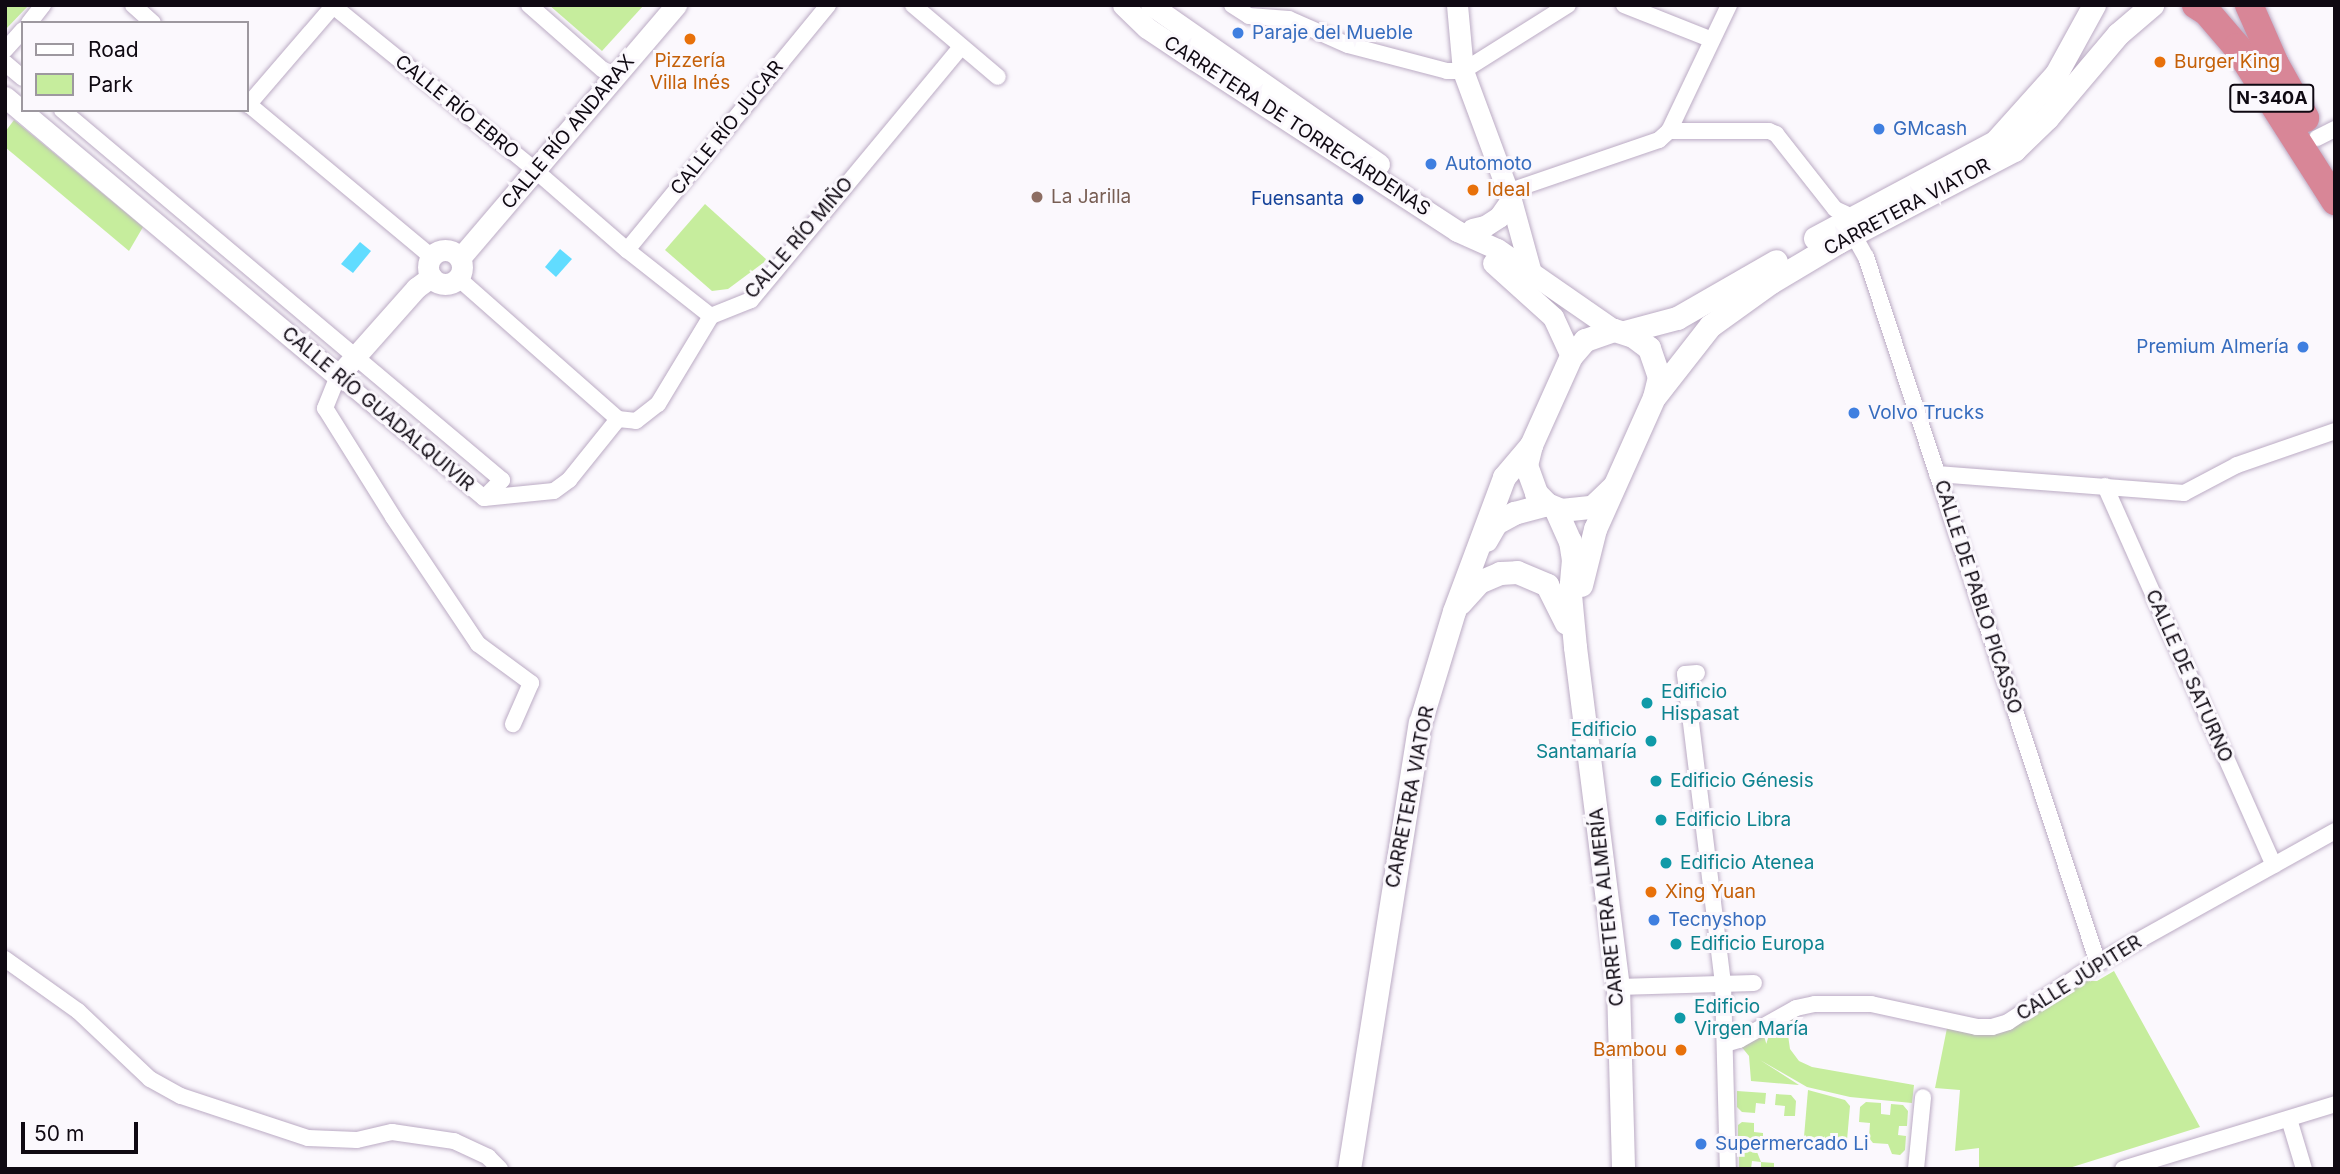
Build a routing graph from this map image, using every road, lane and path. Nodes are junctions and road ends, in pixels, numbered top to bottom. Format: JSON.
{"nodes":[{"id":1,"x":43,"y":5,"type":"edge"},
{"id":2,"x":133,"y":5,"type":"edge"},
{"id":3,"x":529,"y":5,"type":"edge"},
{"id":4,"x":657,"y":5,"type":"edge"},
{"id":5,"x":676,"y":5,"type":"edge"},
{"id":6,"x":828,"y":5,"type":"edge"},
{"id":7,"x":913,"y":5,"type":"edge"},
{"id":8,"x":1151,"y":5,"type":"edge"},
{"id":9,"x":1231,"y":5,"type":"edge"},
{"id":10,"x":1457,"y":5,"type":"edge"},
{"id":11,"x":1568,"y":5,"type":"edge"},
{"id":12,"x":1624,"y":5,"type":"edge"},
{"id":13,"x":1729,"y":5,"type":"edge"},
{"id":14,"x":2094,"y":5,"type":"edge"},
{"id":15,"x":2152,"y":5,"type":"edge"},
{"id":16,"x":2196,"y":5,"type":"edge"},
{"id":17,"x":2249,"y":5,"type":"edge"},
{"id":18,"x":333,"y":6,"type":"edge"},
{"id":19,"x":1127,"y":7,"type":"edge"},
{"id":20,"x":1642,"y":8,"type":"edge"},
{"id":21,"x":31,"y":21,"type":"edge"},
{"id":22,"x":151,"y":21,"type":"edge"},
{"id":23,"x":21,"y":32,"type":"edge"},
{"id":24,"x":1710,"y":39,"type":"junction"},
{"id":25,"x":961,"y":47,"type":"junction"},
{"id":26,"x":5,"y":50,"type":"edge"},
{"id":27,"x":5,"y":63,"type":"edge"},
{"id":28,"x":603,"y":69,"type":"junction"},
{"id":29,"x":1463,"y":71,"type":"junction"},
{"id":30,"x":21,"y":76,"type":"edge"},
{"id":31,"x":998,"y":77,"type":"dead end"},
{"id":32,"x":5,"y":97,"type":"edge"},
{"id":33,"x":1268,"y":97,"type":"junction"},
{"id":34,"x":248,"y":104,"type":"edge"},
{"id":35,"x":21,"y":110,"type":"edge"},
{"id":36,"x":23,"y":112,"type":"edge"},
{"id":37,"x":64,"y":112,"type":"edge"},
{"id":38,"x":1670,"y":131,"type":"junction"},
{"id":39,"x":2326,"y":133,"type":"edge"},
{"id":40,"x":531,"y":167,"type":"junction"},
{"id":41,"x":2335,"y":169,"type":"edge"},
{"id":42,"x":1509,"y":196,"type":"junction"},
{"id":43,"x":2335,"y":201,"type":"edge"},
{"id":44,"x":1852,"y":225,"type":"junction"},
{"id":45,"x":1475,"y":234,"type":"junction"},
{"id":46,"x":627,"y":250,"type":"junction"},
{"id":47,"x":445,"y":264,"type":"junction"},
{"id":48,"x":1532,"y":276,"type":"junction"},
{"id":49,"x":711,"y":316,"type":"junction"},
{"id":50,"x":1619,"y":331,"type":"junction"},
{"id":51,"x":1571,"y":356,"type":"junction"},
{"id":52,"x":356,"y":358,"type":"junction"},
{"id":53,"x":338,"y":376,"type":"junction"},
{"id":54,"x":1654,"y":397,"type":"junction"},
{"id":55,"x":618,"y":419,"type":"junction"},
{"id":56,"x":2335,"y":431,"type":"edge"},
{"id":57,"x":1531,"y":445,"type":"junction"},
{"id":58,"x":1937,"y":474,"type":"junction"},
{"id":59,"x":1614,"y":486,"type":"junction"},
{"id":60,"x":2105,"y":486,"type":"junction"},
{"id":61,"x":484,"y":498,"type":"junction"},
{"id":62,"x":1551,"y":506,"type":"junction"},
{"id":63,"x":1470,"y":567,"type":"junction"},
{"id":64,"x":1454,"y":611,"type":"junction"},
{"id":65,"x":1575,"y":647,"type":"junction"},
{"id":66,"x":1696,"y":673,"type":"dead end"},
{"id":67,"x":513,"y":724,"type":"dead end"},
{"id":68,"x":2335,"y":831,"type":"edge"},
{"id":69,"x":2274,"y":865,"type":"junction"},
{"id":70,"x":5,"y":959,"type":"edge"},
{"id":71,"x":2098,"y":963,"type":"junction"},
{"id":72,"x":1754,"y":983,"type":"dead end"},
{"id":73,"x":1723,"y":984,"type":"junction"},
{"id":74,"x":1618,"y":987,"type":"junction"},
{"id":75,"x":1725,"y":1044,"type":"junction"},
{"id":76,"x":1923,"y":1097,"type":"dead end"},
{"id":77,"x":2335,"y":1104,"type":"edge"},
{"id":78,"x":2289,"y":1119,"type":"junction"},
{"id":79,"x":500,"y":1169,"type":"edge"},
{"id":80,"x":1349,"y":1169,"type":"edge"},
{"id":81,"x":1623,"y":1169,"type":"edge"},
{"id":82,"x":1728,"y":1169,"type":"edge"},
{"id":83,"x":1916,"y":1169,"type":"edge"},
{"id":84,"x":2123,"y":1169,"type":"edge"},
{"id":85,"x":2304,"y":1169,"type":"edge"}],
"edges":[{"from":1,"to":21,"type":"street"},
{"from":2,"to":22,"type":"street"},
{"from":3,"to":28,"type":"street"},
{"from":4,"to":28,"type":"street","name":"CALLE RÍO ANDARAX"},
{"from":5,"to":40,"type":"street","name":"CALLE RÍO ANDARAX"},
{"from":6,"to":46,"type":"street","name":"CALLE RÍO JUCAR"},
{"from":7,"to":25,"type":"street"},
{"from":8,"to":33,"type":"street"},
{"from":9,"to":29,"type":"street"},
{"from":10,"to":29,"type":"street"},
{"from":11,"to":29,"type":"street"},
{"from":12,"to":20,"type":"street"},
{"from":13,"to":24,"type":"street"},
{"from":14,"to":44,"type":"main road","name":"CARRETERA VIATOR"},
{"from":15,"to":44,"type":"main road","name":"CARRETERA VIATOR"},
{"from":16,"to":43,"type":"highway","number":"N-340A"},
{"from":17,"to":39,"type":"highway","number":"N-340A"},
{"from":18,"to":34,"type":"street"},
{"from":18,"to":40,"type":"street","name":"CALLE RÍO EBRO"},
{"from":19,"to":33,"type":"street","name":"CARRETERA DE TORRECÁRDENAS"},
{"from":20,"to":24,"type":"street"},
{"from":23,"to":26,"type":"street"},
{"from":24,"to":38,"type":"street"},
{"from":25,"to":31,"type":"street"},
{"from":25,"to":49,"type":"street","name":"CALLE RÍO MIÑO"},
{"from":27,"to":30,"type":"street"},
{"from":28,"to":40,"type":"street","name":"CALLE RÍO ANDARAX"},
{"from":29,"to":42,"type":"street"},
{"from":32,"to":35,"type":"street","name":"CALLE RÍO GUADALQUIVIR"},
{"from":33,"to":45,"type":"street","name":"CARRETERA DE TORRECÁRDENAS"},
{"from":34,"to":47,"type":"street"},
{"from":36,"to":53,"type":"street","name":"CALLE RÍO GUADALQUIVIR"},
{"from":37,"to":52,"type":"street","name":"CALLE RÍO GUADALQUIVIR"},
{"from":38,"to":42,"type":"street"},
{"from":38,"to":44,"type":"street"},
{"from":39,"to":41,"type":"highway","number":"N-340A"},
{"from":40,"to":46,"type":"street","name":"CALLE RÍO EBRO"},
{"from":40,"to":47,"type":"street","name":"CALLE RÍO ANDARAX"},
{"from":42,"to":45,"type":"street"},
{"from":42,"to":48,"type":"street"},
{"from":44,"to":50,"type":"main road","name":"CARRETERA VIATOR"},
{"from":44,"to":54,"type":"main road","name":"CARRETERA VIATOR"},
{"from":44,"to":58,"type":"street","name":"CALLE DE PABLO PICASSO"},
{"from":45,"to":48,"type":"street","name":"CARRETERA DE TORRECÁRDENAS"},
{"from":45,"to":51,"type":"street"},
{"from":46,"to":49,"type":"street","name":"CALLE RÍO EBRO"},
{"from":47,"to":52,"type":"street","name":"CALLE RÍO ANDARAX"},
{"from":47,"to":55,"type":"street"},
{"from":48,"to":50,"type":"street","name":"CARRETERA DE TORRECÁRDENAS"},
{"from":49,"to":55,"type":"street"},
{"from":50,"to":51,"type":"main road","name":"CARRETERA VIATOR"},
{"from":50,"to":54,"type":"main road"},
{"from":51,"to":57,"type":"main road"},
{"from":52,"to":53,"type":"street","name":"CALLE RÍO ANDARAX"},
{"from":52,"to":61,"type":"street","name":"CALLE RÍO GUADALQUIVIR"},
{"from":53,"to":61,"type":"street","name":"CALLE RÍO GUADALQUIVIR"},
{"from":53,"to":67,"type":"street"},
{"from":54,"to":59,"type":"main road"},
{"from":55,"to":61,"type":"street"},
{"from":56,"to":60,"type":"street"},
{"from":57,"to":62,"type":"main road"},
{"from":57,"to":63,"type":"main road","name":"CARRETERA VIATOR"},
{"from":58,"to":60,"type":"street"},
{"from":58,"to":71,"type":"street","name":"CALLE DE PABLO PICASSO"},
{"from":59,"to":62,"type":"main road"},
{"from":59,"to":65,"type":"main road"},
{"from":60,"to":69,"type":"street","name":"CALLE DE SATURNO"},
{"from":62,"to":63,"type":"main road"},
{"from":62,"to":65,"type":"main road"},
{"from":63,"to":64,"type":"main road","name":"CARRETERA VIATOR"},
{"from":64,"to":65,"type":"main road"},
{"from":64,"to":80,"type":"main road","name":"CARRETERA VIATOR"},
{"from":65,"to":74,"type":"main road","name":"CARRETERA ALMERÍA"},
{"from":66,"to":73,"type":"street"},
{"from":68,"to":69,"type":"street","name":"CALLE JÚPITER"},
{"from":69,"to":71,"type":"street","name":"CALLE JÚPITER"},
{"from":70,"to":79,"type":"street"},
{"from":71,"to":75,"type":"street","name":"CALLE JÚPITER"},
{"from":72,"to":73,"type":"street"},
{"from":73,"to":74,"type":"street"},
{"from":73,"to":75,"type":"street"},
{"from":74,"to":81,"type":"main road","name":"CARRETERA ALMERÍA"},
{"from":75,"to":82,"type":"street"},
{"from":76,"to":83,"type":"street"},
{"from":77,"to":78,"type":"street"},
{"from":78,"to":84,"type":"street"},
{"from":78,"to":85,"type":"street"}]}
